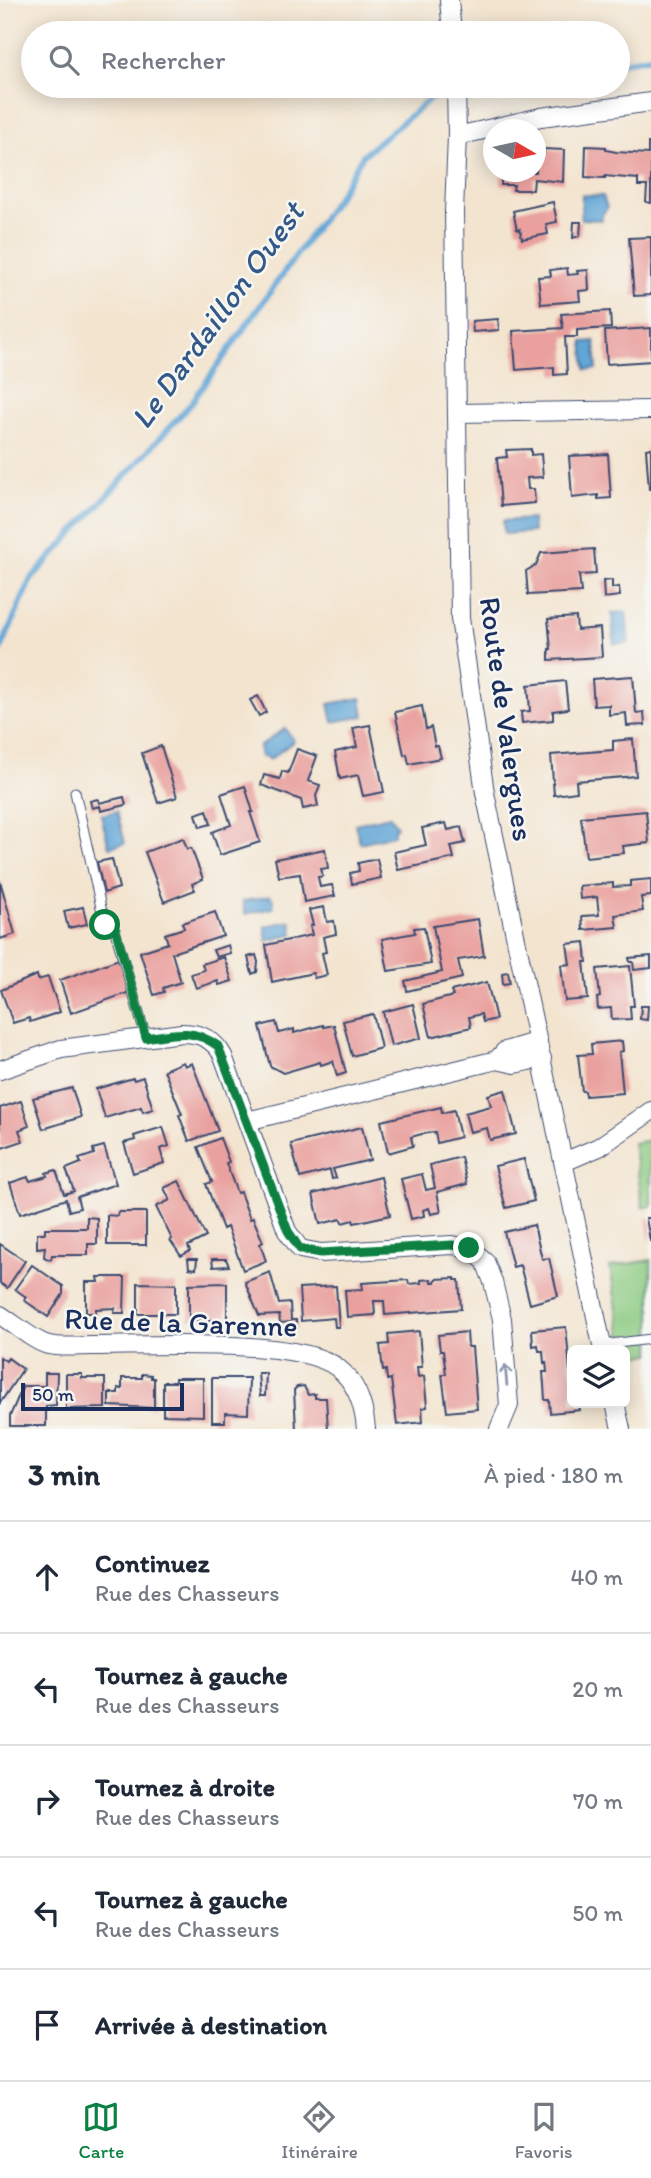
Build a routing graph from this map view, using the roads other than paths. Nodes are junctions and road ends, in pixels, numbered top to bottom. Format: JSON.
{"nodes":[{"id":1,"x":449,"y":0,"type":"edge"},
{"id":2,"x":451,"y":21,"type":"edge"},
{"id":3,"x":456,"y":98,"type":"edge"},
{"id":4,"x":651,"y":102,"type":"edge"},
{"id":5,"x":457,"y":136,"type":"junction"},
{"id":6,"x":651,"y":410,"type":"edge"},
{"id":7,"x":458,"y":413,"type":"junction"},
{"id":8,"x":75,"y":792,"type":"dead end"},
{"id":9,"x":146,"y":1038,"type":"junction"},
{"id":10,"x":540,"y":1050,"type":"junction"},
{"id":11,"x":0,"y":1070,"type":"edge"},
{"id":12,"x":651,"y":1111,"type":"edge"},
{"id":13,"x":247,"y":1121,"type":"junction"},
{"id":14,"x":564,"y":1162,"type":"junction"},
{"id":15,"x":0,"y":1315,"type":"edge"},
{"id":16,"x":651,"y":1339,"type":"edge"},
{"id":17,"x":601,"y":1345,"type":"edge"},
{"id":18,"x":618,"y":1345,"type":"edge"},
{"id":19,"x":616,"y":1408,"type":"edge"},
{"id":20,"x":366,"y":1429,"type":"edge"},
{"id":21,"x":499,"y":1429,"type":"edge"},
{"id":22,"x":621,"y":1429,"type":"edge"}],
"edges":[{"from":1,"to":2,"type":"street"},
{"from":3,"to":5,"type":"street","name":"Route de Valergues"},
{"from":4,"to":5,"type":"street"},
{"from":5,"to":7,"type":"street","name":"Route de Valergues"},
{"from":6,"to":7,"type":"street"},
{"from":7,"to":10,"type":"street","name":"Route de Valergues"},
{"from":8,"to":9,"type":"lane"},
{"from":9,"to":11,"type":"street"},
{"from":9,"to":13,"type":"street"},
{"from":10,"to":13,"type":"street"},
{"from":10,"to":14,"type":"street","name":"Route de Valergues"},
{"from":12,"to":14,"type":"street"},
{"from":21,"to":13,"type":"street","one_way":true},
{"from":14,"to":17,"type":"street","name":"Route de Valergues"},
{"from":15,"to":20,"type":"street","name":"Rue de la Garenne"},
{"from":16,"to":18,"type":"lane"},
{"from":19,"to":22,"type":"street"}]}
